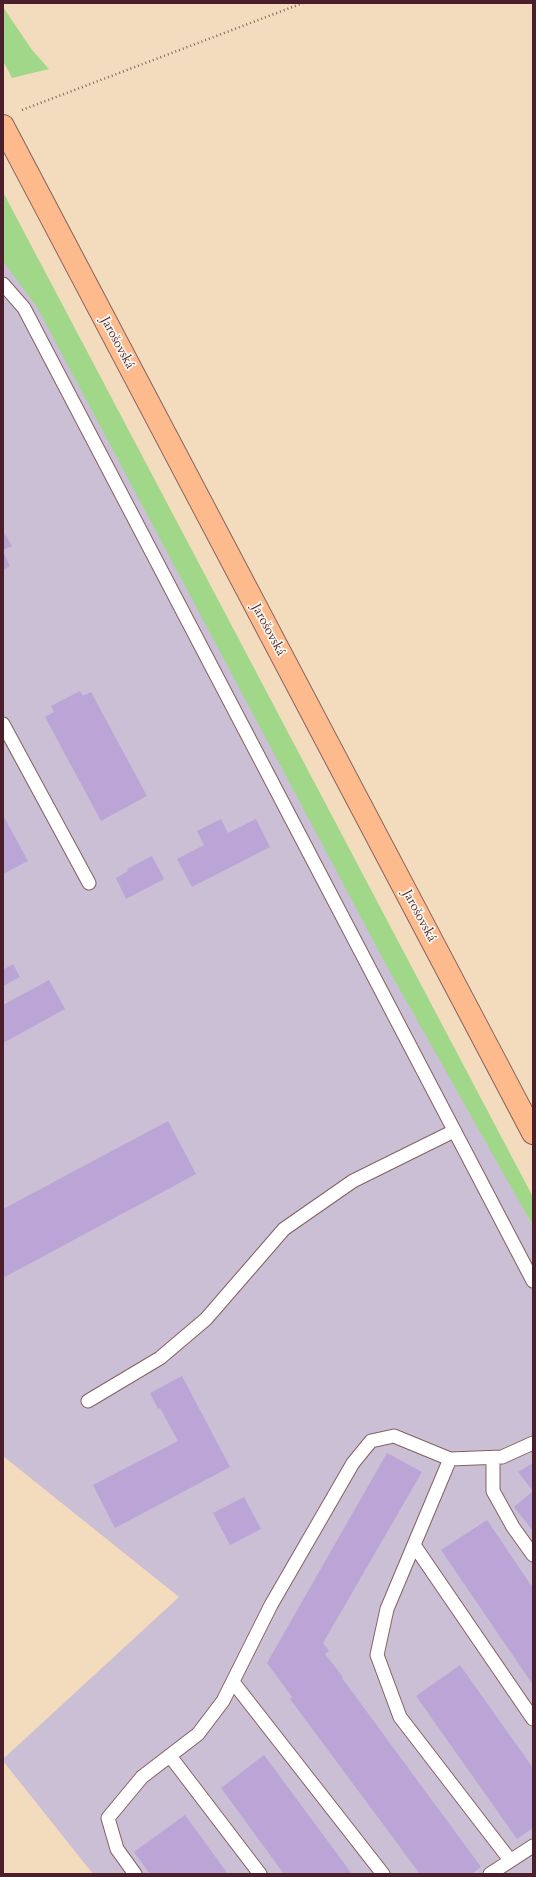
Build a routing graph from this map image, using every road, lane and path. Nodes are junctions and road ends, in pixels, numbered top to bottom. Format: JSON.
{"nodes":[{"id":1,"x":303,"y":3,"type":"edge"},
{"id":2,"x":10,"y":119,"type":"edge"},
{"id":3,"x":3,"y":284,"type":"edge"},
{"id":4,"x":3,"y":724,"type":"edge"},
{"id":5,"x":89,"y":882,"type":"dead end"},
{"id":6,"x":454,"y":1131,"type":"junction"},
{"id":7,"x":533,"y":1133,"type":"edge"},
{"id":8,"x":533,"y":1281,"type":"edge"},
{"id":9,"x":88,"y":1401,"type":"dead end"},
{"id":10,"x":533,"y":1442,"type":"edge"},
{"id":11,"x":493,"y":1458,"type":"junction"},
{"id":12,"x":450,"y":1460,"type":"junction"},
{"id":13,"x":414,"y":1545,"type":"junction"},
{"id":14,"x":533,"y":1555,"type":"edge"},
{"id":15,"x":233,"y":1682,"type":"junction"},
{"id":16,"x":533,"y":1719,"type":"edge"},
{"id":17,"x":170,"y":1756,"type":"junction"},
{"id":18,"x":533,"y":1846,"type":"edge"},
{"id":19,"x":510,"y":1860,"type":"junction"},
{"id":20,"x":135,"y":1874,"type":"edge"},
{"id":21,"x":260,"y":1874,"type":"edge"},
{"id":22,"x":383,"y":1874,"type":"edge"},
{"id":23,"x":490,"y":1874,"type":"edge"}],
"edges":[{"from":1,"to":2,"type":"path"},
{"from":2,"to":7,"type":"main road","name":"Jarošovská"},
{"from":3,"to":6,"type":"lane"},
{"from":4,"to":5,"type":"lane"},
{"from":6,"to":8,"type":"lane"},
{"from":6,"to":9,"type":"lane"},
{"from":10,"to":11,"type":"lane"},
{"from":11,"to":12,"type":"lane"},
{"from":11,"to":14,"type":"lane"},
{"from":12,"to":13,"type":"lane"},
{"from":12,"to":15,"type":"lane"},
{"from":13,"to":16,"type":"lane"},
{"from":13,"to":19,"type":"lane"},
{"from":15,"to":17,"type":"lane"},
{"from":15,"to":22,"type":"lane"},
{"from":17,"to":20,"type":"lane"},
{"from":17,"to":21,"type":"lane"},
{"from":18,"to":19,"type":"lane"},
{"from":19,"to":23,"type":"lane"}]}
